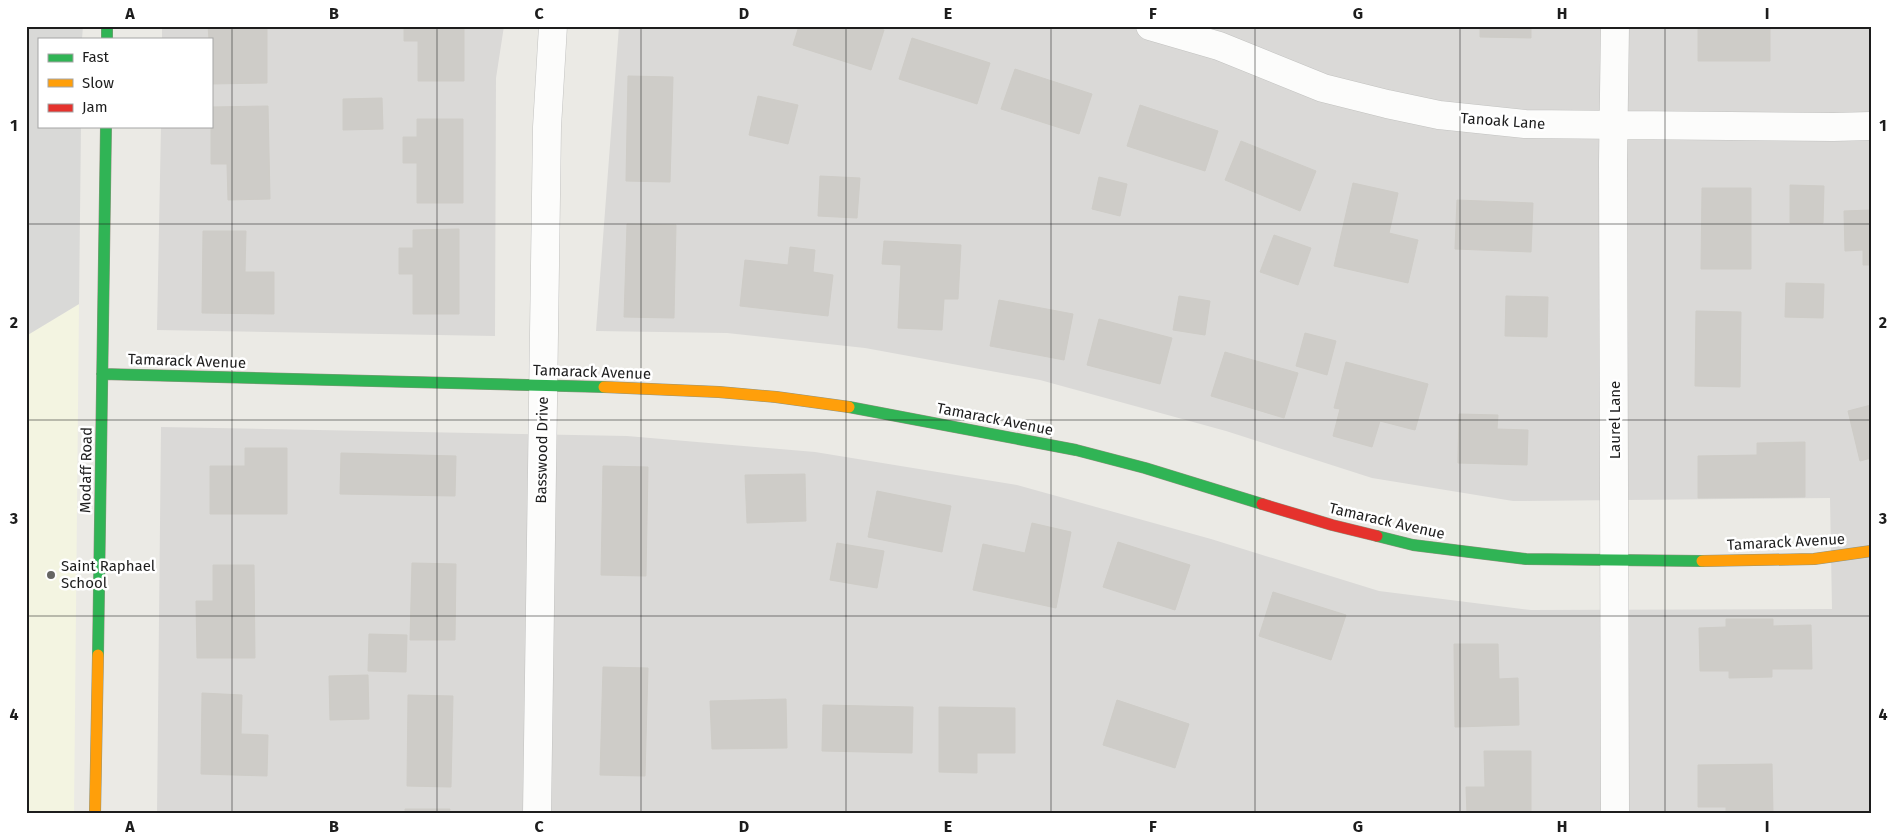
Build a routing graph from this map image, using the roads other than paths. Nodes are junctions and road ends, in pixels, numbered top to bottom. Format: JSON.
{"nodes":[{"id":1,"x":553,"y":26,"type":"edge"},
{"id":2,"x":1150,"y":26,"type":"edge"},
{"id":3,"x":1614,"y":26,"type":"edge"},
{"id":4,"x":1614,"y":124,"type":"junction"},
{"id":5,"x":1871,"y":126,"type":"edge"},
{"id":6,"x":106,"y":128,"type":"edge"},
{"id":7,"x":102,"y":374,"type":"junction"},
{"id":8,"x":543,"y":385,"type":"junction"},
{"id":9,"x":1871,"y":551,"type":"edge"},
{"id":10,"x":1616,"y":560,"type":"junction"},
{"id":11,"x":95,"y":814,"type":"edge"},
{"id":12,"x":537,"y":814,"type":"edge"},
{"id":13,"x":1615,"y":814,"type":"edge"}],
"edges":[{"from":1,"to":8,"type":"street","name":"Basswood Drive"},
{"from":2,"to":4,"type":"street","name":"Tanoak Lane"},
{"from":3,"to":4,"type":"street","name":"Laurel Lane"},
{"from":4,"to":5,"type":"street","name":"Tanoak Lane"},
{"from":4,"to":10,"type":"street","name":"Laurel Lane"},
{"from":6,"to":7,"type":"street","name":"Modaff Road"},
{"from":7,"to":8,"type":"street","name":"Tamarack Avenue"},
{"from":7,"to":11,"type":"street","name":"Modaff Road"},
{"from":8,"to":10,"type":"street","name":"Tamarack Avenue"},
{"from":8,"to":12,"type":"street","name":"Basswood Drive"},
{"from":9,"to":10,"type":"street","name":"Tamarack Avenue"},
{"from":10,"to":13,"type":"street","name":"Laurel Lane"}]}
